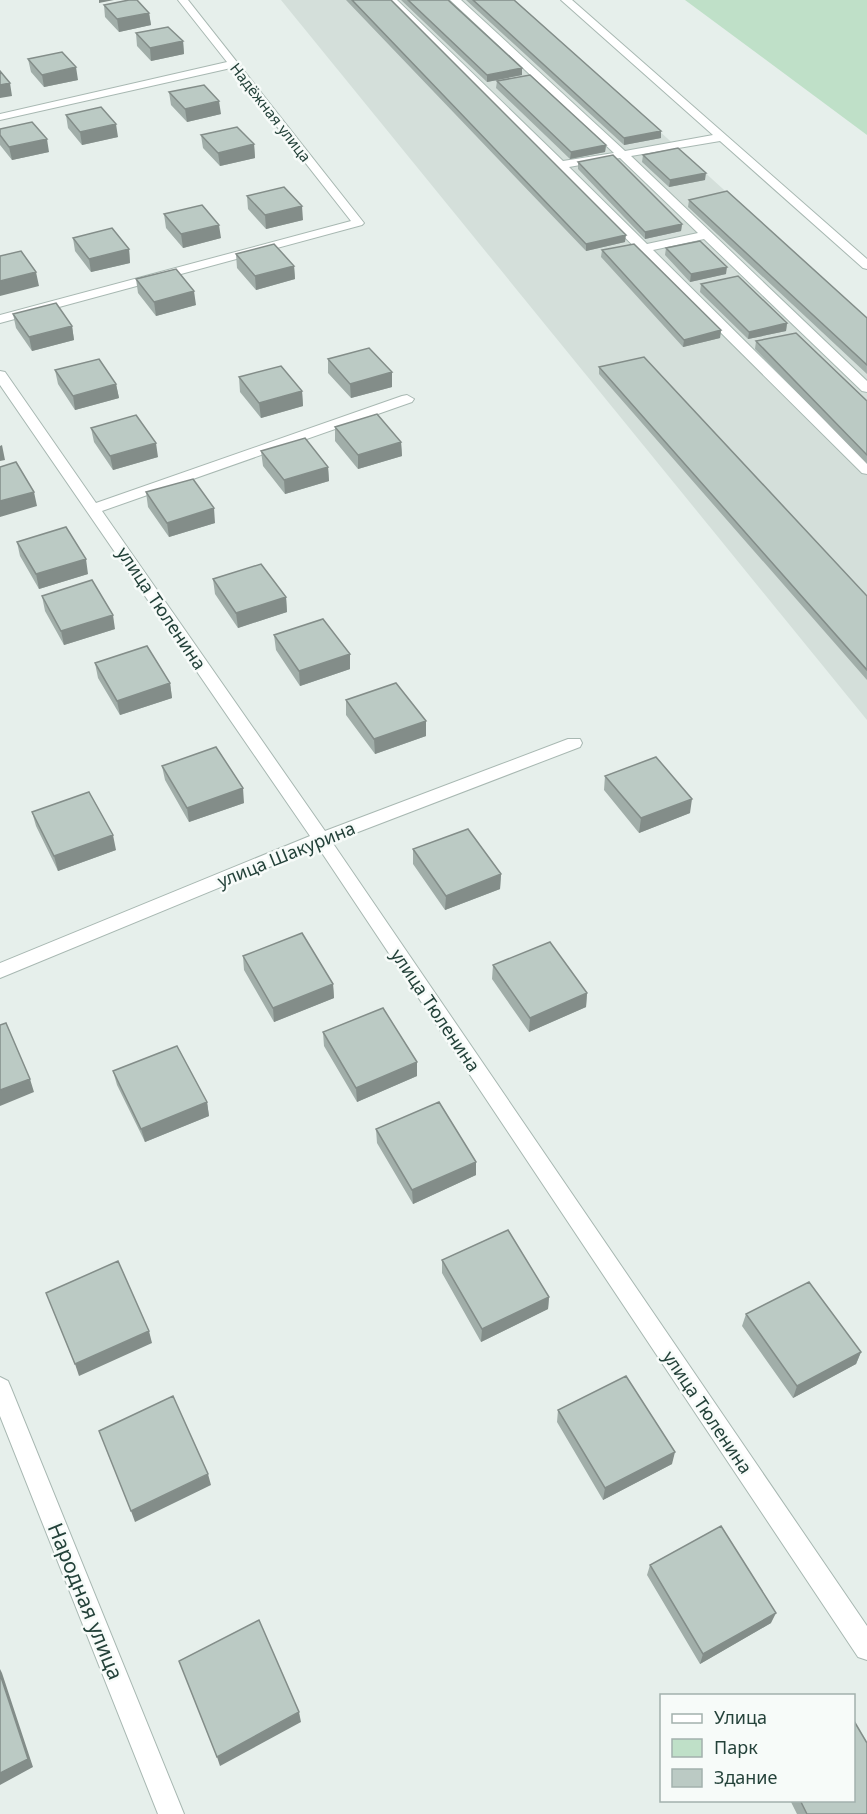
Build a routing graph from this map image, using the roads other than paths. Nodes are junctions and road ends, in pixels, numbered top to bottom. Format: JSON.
{"nodes":[{"id":1,"x":183,"y":0,"type":"edge"},
{"id":2,"x":391,"y":0,"type":"edge"},
{"id":3,"x":455,"y":0,"type":"edge"},
{"id":4,"x":566,"y":0,"type":"edge"},
{"id":5,"x":233,"y":64,"type":"junction"},
{"id":6,"x":0,"y":117,"type":"edge"},
{"id":7,"x":723,"y":137,"type":"junction"},
{"id":8,"x":623,"y":154,"type":"junction"},
{"id":9,"x":561,"y":165,"type":"junction"},
{"id":10,"x":707,"y":235,"type":"junction"},
{"id":11,"x":645,"y":248,"type":"junction"},
{"id":12,"x":867,"y":265,"type":"edge"},
{"id":13,"x":0,"y":319,"type":"edge"},
{"id":14,"x":0,"y":375,"type":"edge"},
{"id":15,"x":867,"y":388,"type":"edge"},
{"id":16,"x":407,"y":399,"type":"dead end"},
{"id":17,"x":867,"y":470,"type":"edge"},
{"id":18,"x":94,"y":509,"type":"junction"},
{"id":19,"x":574,"y":743,"type":"dead end"},
{"id":20,"x":321,"y":839,"type":"junction"},
{"id":21,"x":0,"y":970,"type":"edge"},
{"id":22,"x":0,"y":1388,"type":"edge"},
{"id":23,"x":867,"y":1648,"type":"edge"},
{"id":24,"x":171,"y":1814,"type":"edge"}],
"edges":[{"from":1,"to":5,"type":"street","name":"Надёжная улица"},
{"from":2,"to":9,"type":"street"},
{"from":3,"to":8,"type":"street"},
{"from":4,"to":7,"type":"street"},
{"from":5,"to":6,"type":"street"},
{"from":5,"to":13,"type":"street","name":"Надёжная улица"},
{"from":7,"to":8,"type":"street"},
{"from":7,"to":12,"type":"street"},
{"from":8,"to":9,"type":"street"},
{"from":8,"to":10,"type":"street"},
{"from":9,"to":11,"type":"street"},
{"from":10,"to":11,"type":"street"},
{"from":10,"to":15,"type":"street"},
{"from":11,"to":17,"type":"street"},
{"from":14,"to":18,"type":"street","name":"улица Тюленина"},
{"from":16,"to":18,"type":"street"},
{"from":18,"to":20,"type":"street","name":"улица Тюленина"},
{"from":19,"to":20,"type":"street","name":"улица Шакурина"},
{"from":20,"to":21,"type":"street","name":"улица Шакурина"},
{"from":20,"to":23,"type":"street","name":"улица Тюленина"},
{"from":22,"to":24,"type":"street","name":"Народная улица"}]}
